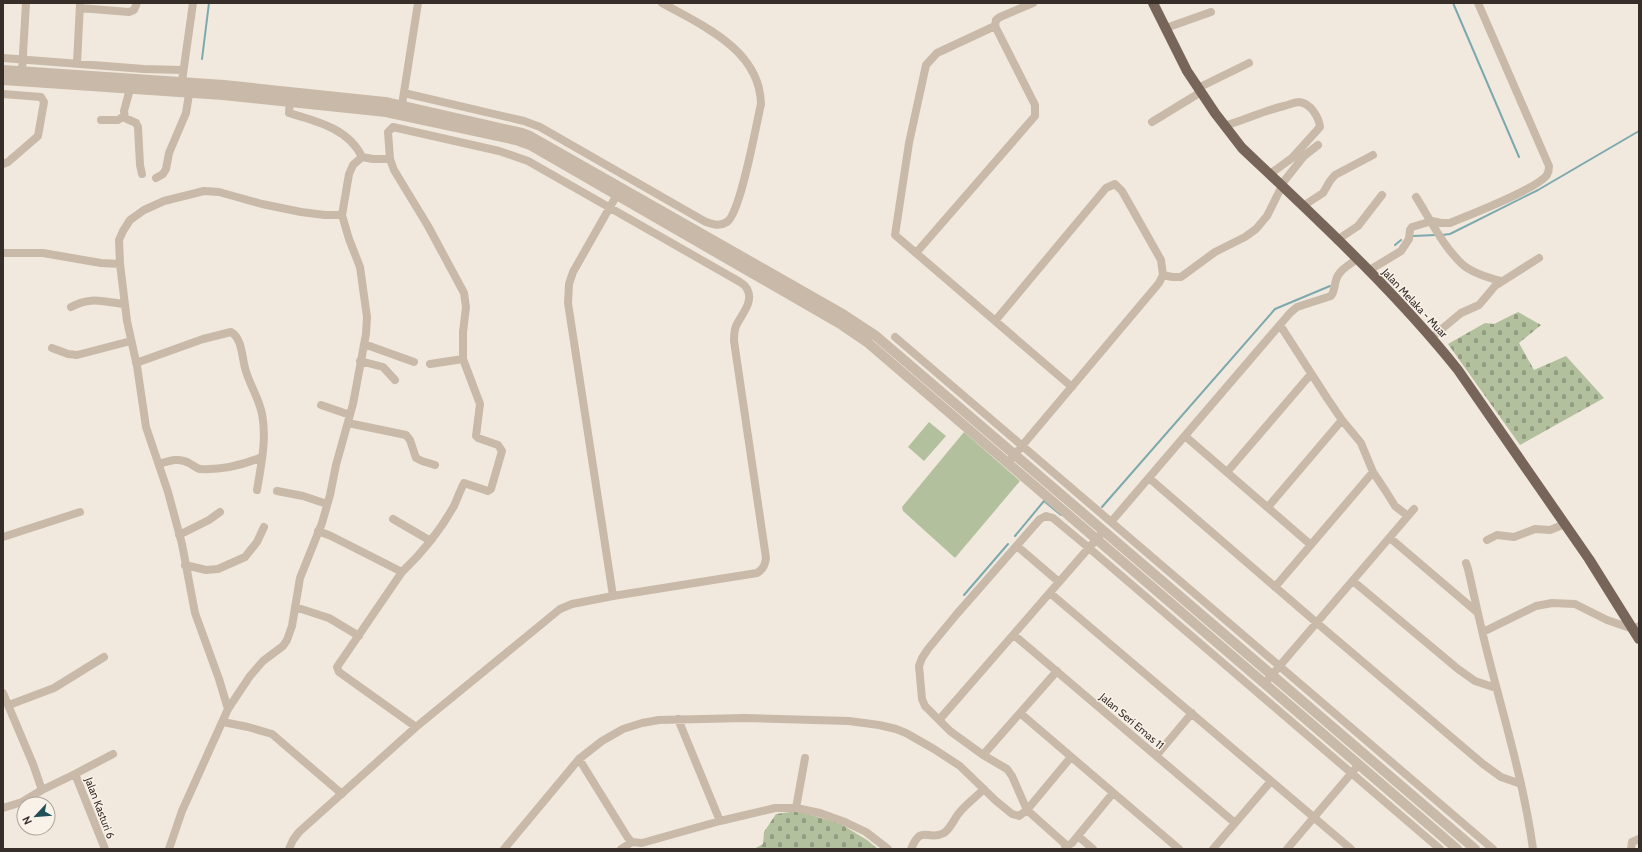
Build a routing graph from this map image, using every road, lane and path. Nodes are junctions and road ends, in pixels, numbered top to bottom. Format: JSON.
{"nodes":[{"id":1,"x":26,"y":3,"type":"edge"},
{"id":2,"x":137,"y":3,"type":"edge"},
{"id":3,"x":193,"y":3,"type":"edge"},
{"id":4,"x":418,"y":3,"type":"edge"},
{"id":5,"x":662,"y":3,"type":"edge"},
{"id":6,"x":1032,"y":3,"type":"edge"},
{"id":7,"x":1153,"y":3,"type":"edge"},
{"id":8,"x":1478,"y":3,"type":"edge"},
{"id":9,"x":80,"y":6,"type":"edge"},
{"id":10,"x":1211,"y":12,"type":"dead end"},
{"id":11,"x":995,"y":26,"type":"junction"},
{"id":12,"x":1166,"y":28,"type":"junction"},
{"id":13,"x":3,"y":58,"type":"edge"},
{"id":14,"x":23,"y":59,"type":"junction"},
{"id":15,"x":77,"y":63,"type":"junction"},
{"id":16,"x":1249,"y":63,"type":"dead end"},
{"id":17,"x":3,"y":70,"type":"edge"},
{"id":18,"x":183,"y":70,"type":"junction"},
{"id":19,"x":22,"y":71,"type":"junction"},
{"id":20,"x":3,"y":80,"type":"edge"},
{"id":21,"x":185,"y":88,"type":"junction"},
{"id":22,"x":130,"y":89,"type":"junction"},
{"id":23,"x":1199,"y":90,"type":"junction"},
{"id":24,"x":404,"y":93,"type":"junction"},
{"id":25,"x":3,"y":94,"type":"edge"},
{"id":26,"x":290,"y":101,"type":"junction"},
{"id":27,"x":401,"y":110,"type":"junction"},
{"id":28,"x":124,"y":116,"type":"junction"},
{"id":29,"x":101,"y":120,"type":"dead end"},
{"id":30,"x":1152,"y":122,"type":"dead end"},
{"id":31,"x":1224,"y":126,"type":"junction"},
{"id":32,"x":1318,"y":145,"type":"dead end"},
{"id":33,"x":1372,"y":155,"type":"dead end"},
{"id":34,"x":362,"y":156,"type":"junction"},
{"id":35,"x":390,"y":159,"type":"junction"},
{"id":36,"x":3,"y":164,"type":"edge"},
{"id":37,"x":142,"y":174,"type":"dead end"},
{"id":38,"x":1270,"y":174,"type":"junction"},
{"id":39,"x":156,"y":178,"type":"dead end"},
{"id":40,"x":1282,"y":185,"type":"junction"},
{"id":41,"x":619,"y":192,"type":"junction"},
{"id":42,"x":1382,"y":195,"type":"dead end"},
{"id":43,"x":1416,"y":197,"type":"dead end"},
{"id":44,"x":1303,"y":206,"type":"junction"},
{"id":45,"x":609,"y":207,"type":"junction"},
{"id":46,"x":342,"y":215,"type":"junction"},
{"id":47,"x":1433,"y":224,"type":"junction"},
{"id":48,"x":1337,"y":240,"type":"junction"},
{"id":49,"x":3,"y":253,"type":"edge"},
{"id":50,"x":916,"y":253,"type":"junction"},
{"id":51,"x":1539,"y":258,"type":"dead end"},
{"id":52,"x":1357,"y":260,"type":"junction"},
{"id":53,"x":120,"y":264,"type":"junction"},
{"id":54,"x":1368,"y":271,"type":"junction"},
{"id":55,"x":1163,"y":275,"type":"junction"},
{"id":56,"x":1501,"y":282,"type":"junction"},
{"id":57,"x":124,"y":304,"type":"junction"},
{"id":58,"x":71,"y":307,"type":"dead end"},
{"id":59,"x":995,"y":321,"type":"junction"},
{"id":60,"x":1280,"y":325,"type":"junction"},
{"id":61,"x":894,"y":337,"type":"dead end"},
{"id":62,"x":1431,"y":338,"type":"junction"},
{"id":63,"x":131,"y":341,"type":"junction"},
{"id":64,"x":364,"y":344,"type":"junction"},
{"id":65,"x":52,"y":348,"type":"dead end"},
{"id":66,"x":463,"y":359,"type":"junction"},
{"id":67,"x":360,"y":361,"type":"junction"},
{"id":68,"x":414,"y":362,"type":"dead end"},
{"id":69,"x":136,"y":363,"type":"junction"},
{"id":70,"x":430,"y":364,"type":"dead end"},
{"id":71,"x":1312,"y":374,"type":"junction"},
{"id":72,"x":395,"y":380,"type":"dead end"},
{"id":73,"x":1072,"y":387,"type":"junction"},
{"id":74,"x":321,"y":405,"type":"dead end"},
{"id":75,"x":349,"y":419,"type":"junction"},
{"id":76,"x":1342,"y":420,"type":"junction"},
{"id":77,"x":1185,"y":436,"type":"junction"},
{"id":78,"x":1023,"y":446,"type":"junction"},
{"id":79,"x":1015,"y":455,"type":"junction"},
{"id":80,"x":262,"y":458,"type":"junction"},
{"id":81,"x":1008,"y":463,"type":"junction"},
{"id":82,"x":159,"y":464,"type":"junction"},
{"id":83,"x":436,"y":465,"type":"dead end"},
{"id":84,"x":1227,"y":472,"type":"junction"},
{"id":85,"x":1373,"y":472,"type":"junction"},
{"id":86,"x":1149,"y":478,"type":"junction"},
{"id":87,"x":257,"y":490,"type":"dead end"},
{"id":88,"x":277,"y":491,"type":"dead end"},
{"id":89,"x":327,"y":504,"type":"junction"},
{"id":90,"x":1268,"y":507,"type":"junction"},
{"id":91,"x":1414,"y":509,"type":"dead end"},
{"id":92,"x":80,"y":512,"type":"dead end"},
{"id":93,"x":220,"y":512,"type":"dead end"},
{"id":94,"x":1408,"y":516,"type":"junction"},
{"id":95,"x":393,"y":519,"type":"dead end"},
{"id":96,"x":1111,"y":522,"type":"junction"},
{"id":97,"x":1565,"y":524,"type":"junction"},
{"id":98,"x":264,"y":527,"type":"dead end"},
{"id":99,"x":318,"y":531,"type":"junction"},
{"id":100,"x":1104,"y":531,"type":"junction"},
{"id":101,"x":179,"y":534,"type":"junction"},
{"id":102,"x":3,"y":537,"type":"edge"},
{"id":103,"x":1390,"y":538,"type":"junction"},
{"id":104,"x":1096,"y":539,"type":"junction"},
{"id":105,"x":429,"y":540,"type":"junction"},
{"id":106,"x":1487,"y":540,"type":"dead end"},
{"id":107,"x":1311,"y":545,"type":"junction"},
{"id":108,"x":1017,"y":546,"type":"junction"},
{"id":109,"x":1089,"y":548,"type":"junction"},
{"id":110,"x":1466,"y":563,"type":"dead end"},
{"id":111,"x":186,"y":565,"type":"junction"},
{"id":112,"x":402,"y":572,"type":"junction"},
{"id":113,"x":1353,"y":581,"type":"junction"},
{"id":114,"x":1059,"y":582,"type":"junction"},
{"id":115,"x":1275,"y":587,"type":"junction"},
{"id":116,"x":1050,"y":593,"type":"junction"},
{"id":117,"x":612,"y":596,"type":"junction"},
{"id":118,"x":295,"y":607,"type":"junction"},
{"id":119,"x":1478,"y":613,"type":"junction"},
{"id":120,"x":1317,"y":623,"type":"junction"},
{"id":121,"x":1636,"y":628,"type":"edge"},
{"id":122,"x":1483,"y":632,"type":"junction"},
{"id":123,"x":1014,"y":635,"type":"junction"},
{"id":124,"x":359,"y":636,"type":"junction"},
{"id":125,"x":1639,"y":639,"type":"edge"},
{"id":126,"x":104,"y":657,"type":"dead end"},
{"id":127,"x":1279,"y":667,"type":"junction"},
{"id":128,"x":1056,"y":671,"type":"junction"},
{"id":129,"x":1272,"y":675,"type":"junction"},
{"id":130,"x":1265,"y":683,"type":"junction"},
{"id":131,"x":1496,"y":688,"type":"junction"},
{"id":132,"x":3,"y":693,"type":"edge"},
{"id":133,"x":9,"y":705,"type":"junction"},
{"id":134,"x":228,"y":709,"type":"junction"},
{"id":135,"x":1020,"y":713,"type":"junction"},
{"id":136,"x":1192,"y":713,"type":"junction"},
{"id":137,"x":678,"y":719,"type":"junction"},
{"id":138,"x":939,"y":720,"type":"junction"},
{"id":139,"x":223,"y":722,"type":"junction"},
{"id":140,"x":416,"y":727,"type":"junction"},
{"id":141,"x":113,"y":754,"type":"dead end"},
{"id":142,"x":983,"y":755,"type":"junction"},
{"id":143,"x":1156,"y":756,"type":"junction"},
{"id":144,"x":1071,"y":757,"type":"junction"},
{"id":145,"x":805,"y":758,"type":"dead end"},
{"id":146,"x":579,"y":759,"type":"junction"},
{"id":147,"x":1359,"y":764,"type":"junction"},
{"id":148,"x":1352,"y":773,"type":"junction"},
{"id":149,"x":75,"y":774,"type":"junction"},
{"id":150,"x":1271,"y":781,"type":"junction"},
{"id":151,"x":1521,"y":784,"type":"junction"},
{"id":152,"x":984,"y":789,"type":"junction"},
{"id":153,"x":42,"y":790,"type":"junction"},
{"id":154,"x":1113,"y":793,"type":"junction"},
{"id":155,"x":342,"y":794,"type":"junction"},
{"id":156,"x":3,"y":808,"type":"edge"},
{"id":157,"x":796,"y":808,"type":"junction"},
{"id":158,"x":1027,"y":810,"type":"junction"},
{"id":159,"x":1314,"y":817,"type":"junction"},
{"id":160,"x":720,"y":821,"type":"junction"},
{"id":161,"x":1235,"y":823,"type":"junction"},
{"id":162,"x":1452,"y":829,"type":"junction"},
{"id":163,"x":1078,"y":836,"type":"junction"},
{"id":164,"x":1444,"y":838,"type":"junction"},
{"id":165,"x":1639,"y":839,"type":"edge"},
{"id":166,"x":632,"y":842,"type":"junction"},
{"id":167,"x":1219,"y":847,"type":"edge"},
{"id":168,"x":1066,"y":848,"type":"edge"},
{"id":169,"x":1438,"y":848,"type":"edge"},
{"id":170,"x":105,"y":849,"type":"edge"},
{"id":171,"x":169,"y":849,"type":"edge"},
{"id":172,"x":288,"y":849,"type":"edge"},
{"id":173,"x":504,"y":849,"type":"edge"},
{"id":174,"x":621,"y":849,"type":"edge"},
{"id":175,"x":888,"y":849,"type":"edge"},
{"id":176,"x":911,"y":849,"type":"edge"},
{"id":177,"x":1093,"y":849,"type":"edge"},
{"id":178,"x":1179,"y":849,"type":"edge"},
{"id":179,"x":1287,"y":849,"type":"edge"},
{"id":180,"x":1351,"y":849,"type":"edge"},
{"id":181,"x":1457,"y":849,"type":"edge"},
{"id":182,"x":1475,"y":849,"type":"edge"},
{"id":183,"x":1493,"y":849,"type":"edge"},
{"id":184,"x":1533,"y":849,"type":"edge"},
{"id":185,"x":1631,"y":849,"type":"edge"}],
"edges":[{"from":1,"to":14,"type":"street"},
{"from":2,"to":9,"type":"street"},
{"from":3,"to":18,"type":"street"},
{"from":4,"to":24,"type":"street"},
{"from":5,"to":24,"type":"street"},
{"from":6,"to":11,"type":"street"},
{"from":7,"to":12,"type":"main road","name":"Jalan Melaka - Muar"},
{"from":8,"to":47,"type":"street"},
{"from":9,"to":15,"type":"street"},
{"from":10,"to":12,"type":"street"},
{"from":11,"to":50,"type":"street"},
{"from":11,"to":50,"type":"street"},
{"from":12,"to":23,"type":"main road","name":"Jalan Melaka - Muar"},
{"from":13,"to":14,"type":"street"},
{"from":14,"to":15,"type":"street"},
{"from":14,"to":19,"type":"street"},
{"from":15,"to":18,"type":"street"},
{"from":16,"to":23,"type":"street"},
{"from":17,"to":19,"type":"street"},
{"from":18,"to":21,"type":"street"},
{"from":19,"to":21,"type":"street"},
{"from":20,"to":22,"type":"street"},
{"from":21,"to":22,"type":"street"},
{"from":21,"to":26,"type":"street"},
{"from":21,"to":27,"type":"street"},
{"from":21,"to":39,"type":"street"},
{"from":22,"to":28,"type":"street"},
{"from":23,"to":30,"type":"street"},
{"from":23,"to":31,"type":"main road","name":"Jalan Melaka - Muar"},
{"from":24,"to":27,"type":"street"},
{"from":25,"to":36,"type":"street"},
{"from":26,"to":27,"type":"street"},
{"from":26,"to":34,"type":"street"},
{"from":27,"to":41,"type":"street"},
{"from":28,"to":29,"type":"street"},
{"from":28,"to":37,"type":"street"},
{"from":31,"to":38,"type":"main road","name":"Jalan Melaka - Muar"},
{"from":31,"to":38,"type":"street"},
{"from":32,"to":40,"type":"street"},
{"from":33,"to":44,"type":"street"},
{"from":34,"to":35,"type":"street"},
{"from":34,"to":46,"type":"street"},
{"from":35,"to":45,"type":"street"},
{"from":35,"to":66,"type":"street"},
{"from":38,"to":40,"type":"main road","name":"Jalan Melaka - Muar"},
{"from":40,"to":44,"type":"main road","name":"Jalan Melaka - Muar"},
{"from":40,"to":55,"type":"street"},
{"from":41,"to":45,"type":"street"},
{"from":41,"to":79,"type":"street"},
{"from":41,"to":81,"type":"street"},
{"from":42,"to":48,"type":"street"},
{"from":43,"to":47,"type":"street"},
{"from":44,"to":48,"type":"main road","name":"Jalan Melaka - Muar"},
{"from":45,"to":117,"type":"street"},
{"from":45,"to":117,"type":"street"},
{"from":46,"to":53,"type":"street"},
{"from":46,"to":64,"type":"street"},
{"from":47,"to":54,"type":"street"},
{"from":47,"to":56,"type":"street"},
{"from":48,"to":52,"type":"main road","name":"Jalan Melaka - Muar"},
{"from":49,"to":53,"type":"street"},
{"from":50,"to":59,"type":"street"},
{"from":51,"to":56,"type":"street"},
{"from":52,"to":54,"type":"main road","name":"Jalan Melaka - Muar"},
{"from":52,"to":60,"type":"street"},
{"from":53,"to":57,"type":"street"},
{"from":54,"to":62,"type":"main road","name":"Jalan Melaka - Muar"},
{"from":55,"to":59,"type":"street"},
{"from":55,"to":73,"type":"street"},
{"from":56,"to":62,"type":"street"},
{"from":57,"to":58,"type":"street"},
{"from":57,"to":63,"type":"street"},
{"from":59,"to":73,"type":"street"},
{"from":60,"to":71,"type":"street"},
{"from":60,"to":77,"type":"street"},
{"from":61,"to":78,"type":"street"},
{"from":62,"to":97,"type":"main road","name":"Jalan Melaka - Muar"},
{"from":63,"to":65,"type":"street"},
{"from":63,"to":69,"type":"street"},
{"from":64,"to":67,"type":"street"},
{"from":64,"to":68,"type":"street"},
{"from":66,"to":70,"type":"street"},
{"from":66,"to":105,"type":"street"},
{"from":67,"to":72,"type":"street"},
{"from":67,"to":75,"type":"street"},
{"from":69,"to":80,"type":"street"},
{"from":69,"to":82,"type":"street"},
{"from":71,"to":76,"type":"street"},
{"from":71,"to":84,"type":"street"},
{"from":73,"to":78,"type":"street"},
{"from":74,"to":75,"type":"street"},
{"from":75,"to":83,"type":"street"},
{"from":75,"to":89,"type":"street"},
{"from":76,"to":85,"type":"street"},
{"from":76,"to":90,"type":"street"},
{"from":77,"to":84,"type":"street"},
{"from":77,"to":86,"type":"street"},
{"from":78,"to":79,"type":"street"},
{"from":78,"to":96,"type":"street"},
{"from":79,"to":81,"type":"street"},
{"from":79,"to":100,"type":"street"},
{"from":80,"to":82,"type":"street"},
{"from":80,"to":87,"type":"street"},
{"from":81,"to":104,"type":"street"},
{"from":82,"to":101,"type":"street"},
{"from":84,"to":90,"type":"street"},
{"from":85,"to":94,"type":"street"},
{"from":85,"to":107,"type":"street"},
{"from":86,"to":96,"type":"street"},
{"from":86,"to":115,"type":"street"},
{"from":88,"to":89,"type":"street"},
{"from":89,"to":99,"type":"street"},
{"from":90,"to":107,"type":"street"},
{"from":91,"to":94,"type":"street"},
{"from":92,"to":102,"type":"street"},
{"from":93,"to":101,"type":"street"},
{"from":94,"to":103,"type":"street"},
{"from":95,"to":105,"type":"street"},
{"from":96,"to":127,"type":"street"},
{"from":97,"to":106,"type":"street"},
{"from":97,"to":121,"type":"main road","name":"Jalan Melaka - Muar"},
{"from":98,"to":111,"type":"street"},
{"from":99,"to":112,"type":"street"},
{"from":99,"to":118,"type":"street"},
{"from":100,"to":104,"type":"street"},
{"from":100,"to":129,"type":"street"},
{"from":101,"to":111,"type":"street"},
{"from":103,"to":113,"type":"street"},
{"from":103,"to":119,"type":"street"},
{"from":104,"to":109,"type":"street"},
{"from":104,"to":130,"type":"street"},
{"from":105,"to":112,"type":"street"},
{"from":107,"to":115,"type":"street"},
{"from":108,"to":109,"type":"street"},
{"from":108,"to":114,"type":"street"},
{"from":108,"to":138,"type":"street"},
{"from":109,"to":114,"type":"street"},
{"from":109,"to":148,"type":"street"},
{"from":110,"to":119,"type":"street"},
{"from":111,"to":134,"type":"street"},
{"from":112,"to":124,"type":"street"},
{"from":113,"to":120,"type":"street"},
{"from":113,"to":131,"type":"street"},
{"from":114,"to":116,"type":"street"},
{"from":115,"to":120,"type":"street"},
{"from":116,"to":123,"type":"street"},
{"from":116,"to":136,"type":"street"},
{"from":117,"to":140,"type":"street"},
{"from":118,"to":124,"type":"street"},
{"from":118,"to":134,"type":"street"},
{"from":119,"to":122,"type":"street"},
{"from":120,"to":127,"type":"street"},
{"from":120,"to":151,"type":"street"},
{"from":121,"to":122,"type":"street"},
{"from":121,"to":125,"type":"main road","name":"Jalan Melaka - Muar"},
{"from":122,"to":131,"type":"street"},
{"from":123,"to":128,"type":"street","name":"Jalan Seri Emas 11"},
{"from":123,"to":138,"type":"street"},
{"from":124,"to":140,"type":"street"},
{"from":126,"to":133,"type":"street"},
{"from":127,"to":129,"type":"street"},
{"from":127,"to":183,"type":"street"},
{"from":128,"to":135,"type":"street"},
{"from":128,"to":143,"type":"street","name":"Jalan Seri Emas 11"},
{"from":129,"to":130,"type":"street"},
{"from":129,"to":162,"type":"street"},
{"from":130,"to":147,"type":"street"},
{"from":131,"to":151,"type":"street"},
{"from":132,"to":133,"type":"street"},
{"from":133,"to":153,"type":"street"},
{"from":134,"to":139,"type":"street"},
{"from":135,"to":142,"type":"street"},
{"from":135,"to":144,"type":"street"},
{"from":136,"to":143,"type":"street"},
{"from":136,"to":150,"type":"street"},
{"from":137,"to":146,"type":"street"},
{"from":137,"to":152,"type":"street"},
{"from":137,"to":160,"type":"street"},
{"from":138,"to":142,"type":"street"},
{"from":139,"to":155,"type":"street"},
{"from":139,"to":171,"type":"street"},
{"from":140,"to":155,"type":"street"},
{"from":141,"to":149,"type":"street"},
{"from":142,"to":158,"type":"street"},
{"from":143,"to":161,"type":"street","name":"Jalan Seri Emas 11"},
{"from":144,"to":154,"type":"street"},
{"from":144,"to":158,"type":"street"},
{"from":145,"to":157,"type":"street"},
{"from":146,"to":166,"type":"street"},
{"from":146,"to":173,"type":"street"},
{"from":147,"to":148,"type":"street"},
{"from":147,"to":164,"type":"street"},
{"from":148,"to":159,"type":"street"},
{"from":148,"to":169,"type":"street"},
{"from":149,"to":153,"type":"street"},
{"from":149,"to":170,"type":"street","name":"Jalan Kasturi 6"},
{"from":150,"to":159,"type":"street"},
{"from":150,"to":161,"type":"street"},
{"from":151,"to":184,"type":"street"},
{"from":152,"to":158,"type":"street"},
{"from":152,"to":176,"type":"street"},
{"from":153,"to":156,"type":"street"},
{"from":154,"to":163,"type":"street"},
{"from":154,"to":178,"type":"street"},
{"from":155,"to":172,"type":"street"},
{"from":157,"to":160,"type":"street"},
{"from":157,"to":175,"type":"street"},
{"from":158,"to":168,"type":"street"},
{"from":159,"to":179,"type":"street"},
{"from":159,"to":180,"type":"street"},
{"from":160,"to":166,"type":"street"},
{"from":161,"to":167,"type":"street"},
{"from":162,"to":164,"type":"street"},
{"from":162,"to":182,"type":"street"},
{"from":163,"to":168,"type":"street"},
{"from":163,"to":177,"type":"street"},
{"from":164,"to":169,"type":"street"},
{"from":164,"to":181,"type":"street"},
{"from":165,"to":185,"type":"street"},
{"from":166,"to":174,"type":"street"}]}
